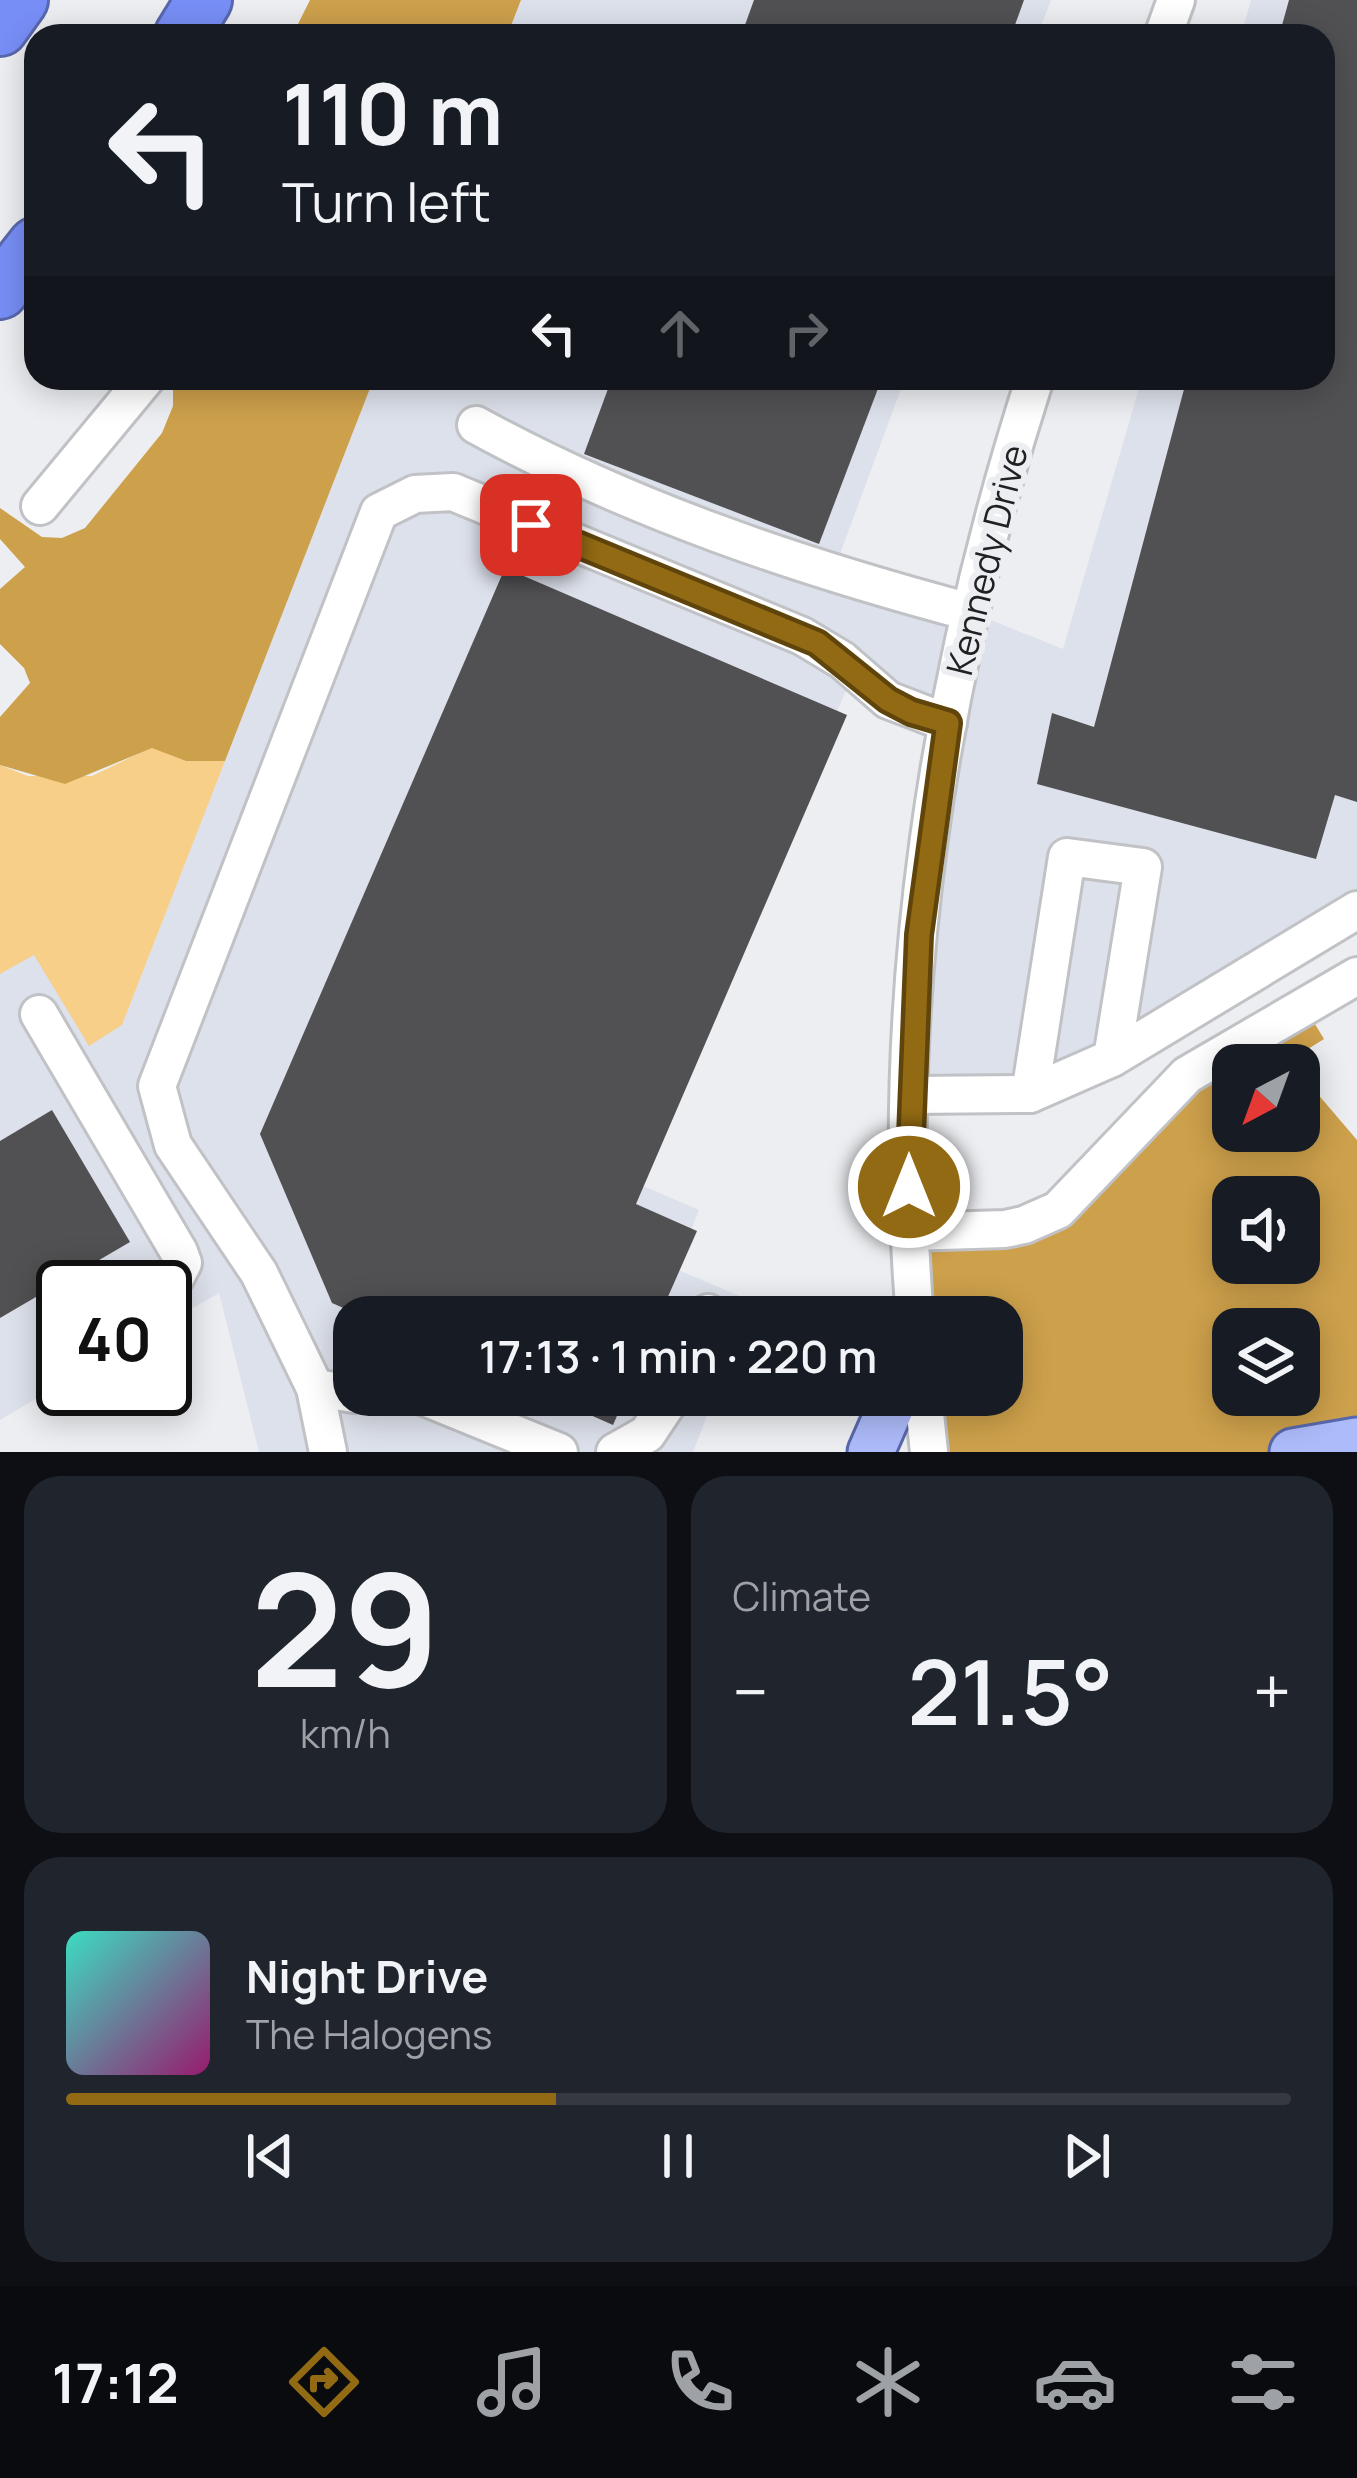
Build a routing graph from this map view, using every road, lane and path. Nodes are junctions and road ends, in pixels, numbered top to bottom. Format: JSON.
{"nodes":[{"id":1,"x":20,"y":0,"type":"edge"},
{"id":2,"x":0,"y":28,"type":"edge"},
{"id":3,"x":136,"y":390,"type":"edge"},
{"id":4,"x":1031,"y":390,"type":"edge"},
{"id":5,"x":476,"y":425,"type":"dead end"},
{"id":6,"x":40,"y":506,"type":"dead end"},
{"id":7,"x":970,"y":612,"type":"junction"},
{"id":8,"x":948,"y":723,"type":"junction"},
{"id":9,"x":1357,"y":910,"type":"edge"},
{"id":10,"x":1357,"y":976,"type":"edge"},
{"id":11,"x":39,"y":1014,"type":"dead end"},
{"id":12,"x":1112,"y":1058,"type":"junction"},
{"id":13,"x":1030,"y":1094,"type":"junction"},
{"id":14,"x":910,"y":1095,"type":"junction"},
{"id":15,"x":909,"y":1232,"type":"junction"},
{"id":16,"x":182,"y":1260,"type":"edge"},
{"id":17,"x":914,"y":1296,"type":"edge"},
{"id":18,"x":315,"y":1388,"type":"junction"},
{"id":19,"x":333,"y":1391,"type":"edge"},
{"id":20,"x":471,"y":1416,"type":"edge"},
{"id":21,"x":659,"y":1416,"type":"edge"},
{"id":22,"x":887,"y":1416,"type":"edge"},
{"id":23,"x":925,"y":1416,"type":"edge"},
{"id":24,"x":1357,"y":1441,"type":"edge"},
{"id":25,"x":328,"y":1452,"type":"edge"},
{"id":26,"x":559,"y":1452,"type":"edge"},
{"id":27,"x":615,"y":1452,"type":"edge"},
{"id":28,"x":871,"y":1452,"type":"edge"},
{"id":29,"x":929,"y":1452,"type":"edge"},
{"id":30,"x":1293,"y":1452,"type":"edge"}],
"edges":[{"from":1,"to":2,"type":"highway"},
{"from":3,"to":6,"type":"street"},
{"from":4,"to":7,"type":"street","name":"Kennedy Drive"},
{"from":5,"to":7,"type":"street"},
{"from":7,"to":8,"type":"street","name":"Kennedy Drive"},
{"from":8,"to":14,"type":"street","name":"Kennedy Drive"},
{"from":8,"to":18,"type":"street"},
{"from":9,"to":12,"type":"street"},
{"from":10,"to":15,"type":"street"},
{"from":11,"to":16,"type":"street"},
{"from":12,"to":13,"type":"street"},
{"from":12,"to":13,"type":"street"},
{"from":13,"to":14,"type":"street"},
{"from":14,"to":15,"type":"street","name":"Kennedy Drive"},
{"from":15,"to":17,"type":"street","name":"Kennedy Drive"},
{"from":18,"to":19,"type":"street"},
{"from":18,"to":25,"type":"street"},
{"from":20,"to":26,"type":"street"},
{"from":21,"to":27,"type":"street"},
{"from":22,"to":28,"type":"main road"},
{"from":23,"to":29,"type":"street"},
{"from":24,"to":30,"type":"main road"}]}
